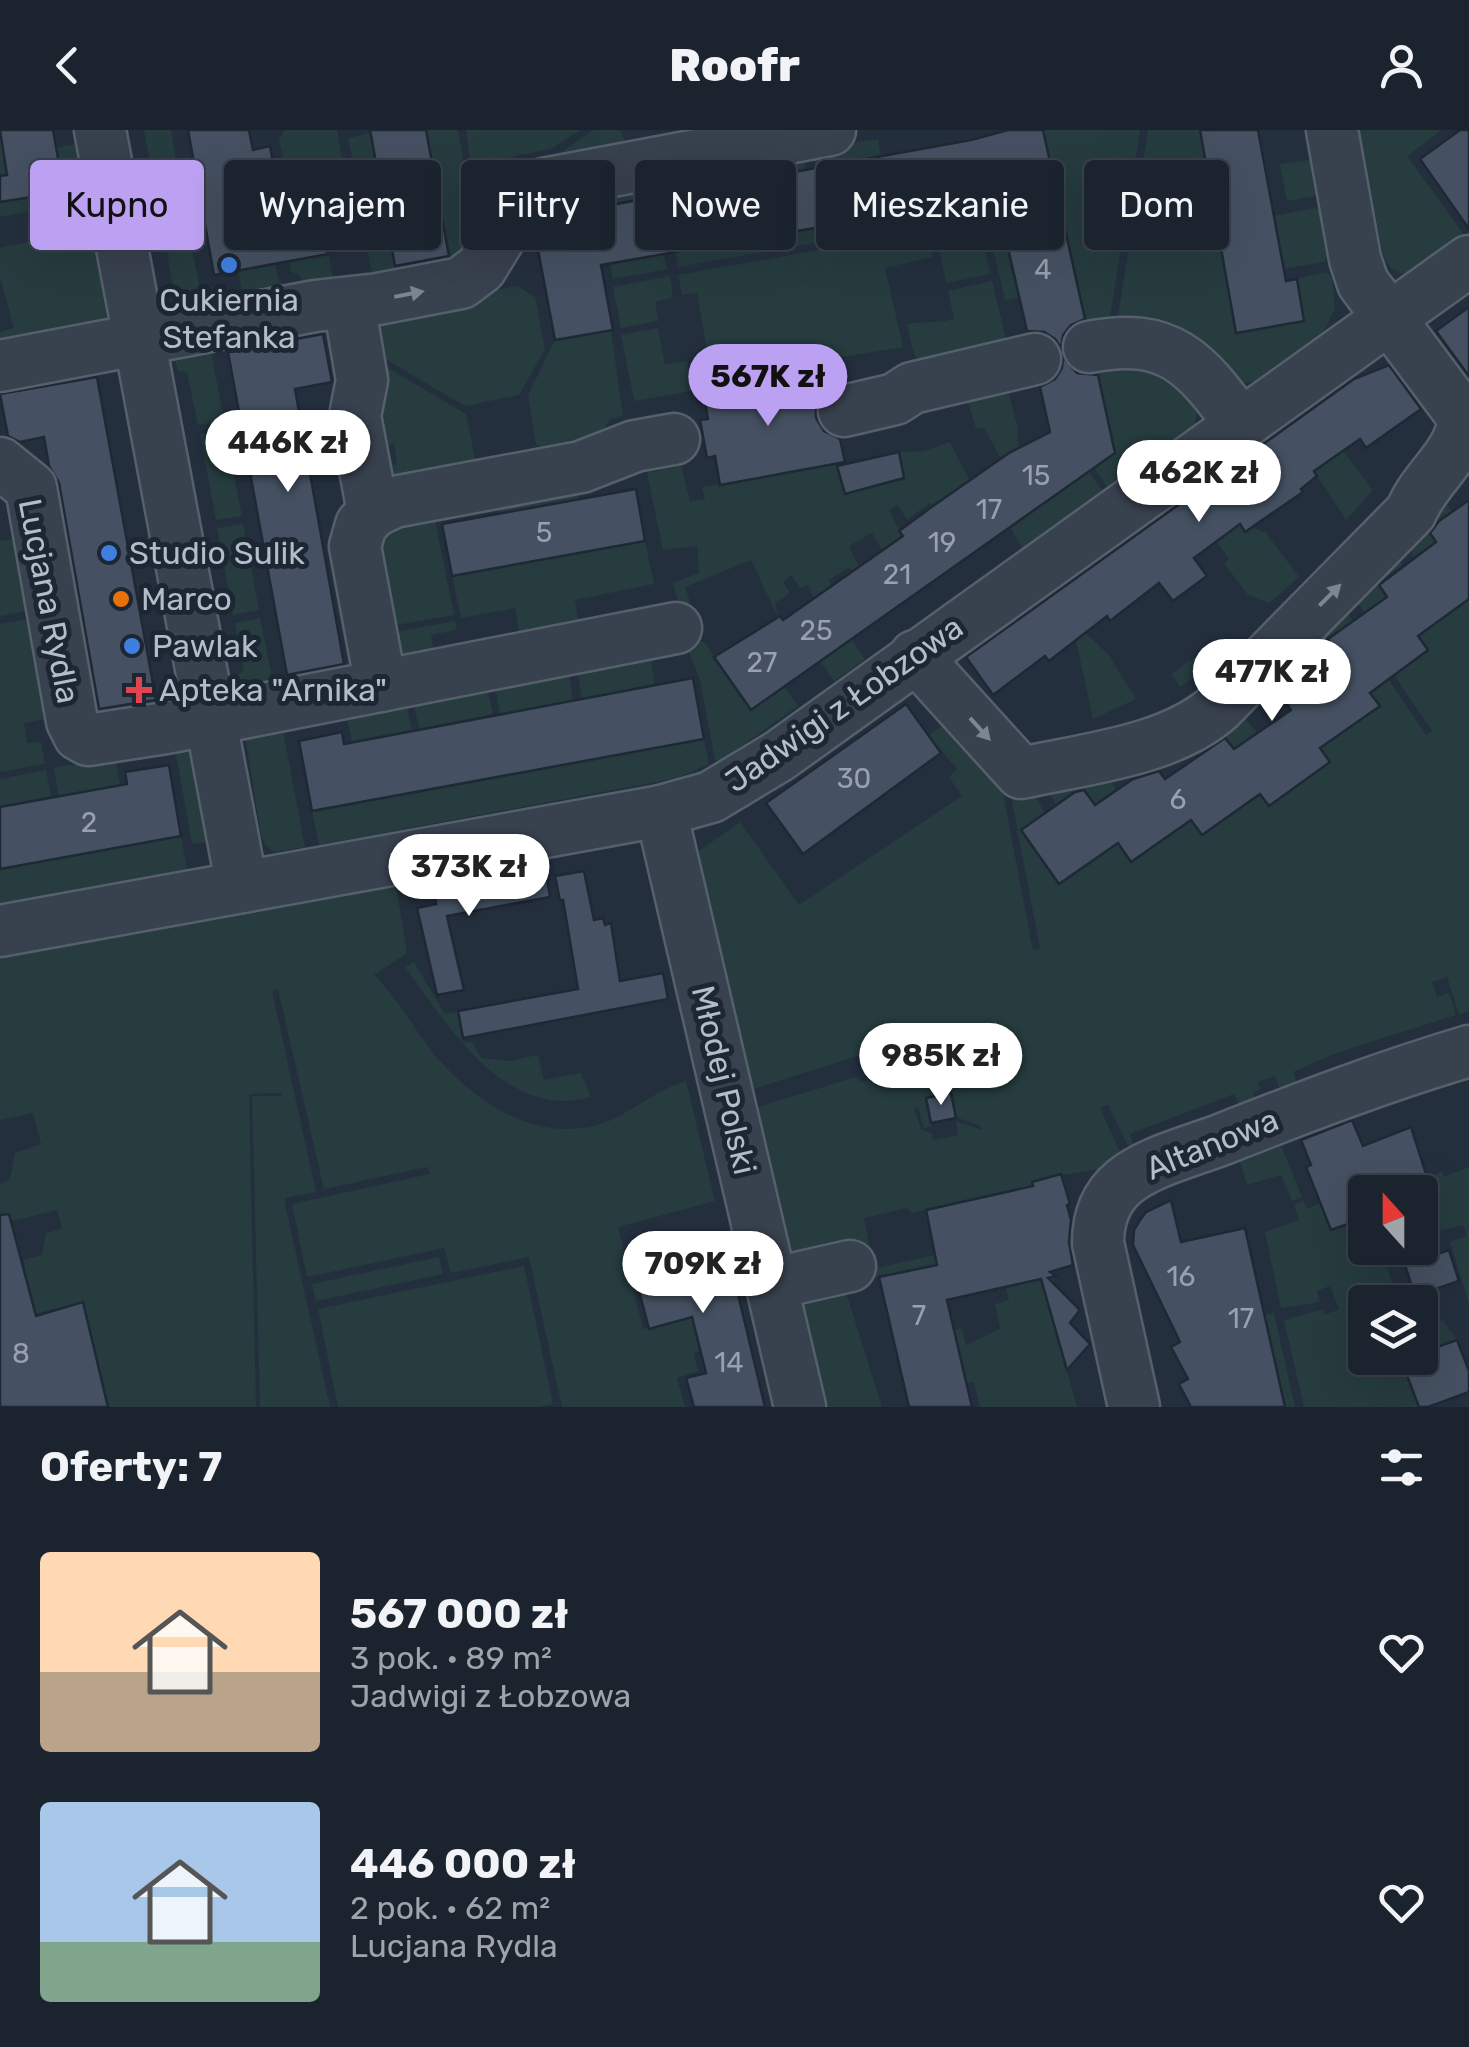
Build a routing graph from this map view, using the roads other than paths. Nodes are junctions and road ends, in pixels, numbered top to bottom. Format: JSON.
{"nodes":[{"id":1,"x":100,"y":130,"type":"edge"},
{"id":2,"x":830,"y":130,"type":"edge"},
{"id":3,"x":1332,"y":130,"type":"edge"},
{"id":4,"x":1469,"y":260,"type":"edge"},
{"id":5,"x":349,"y":304,"type":"junction"},
{"id":6,"x":1388,"y":318,"type":"junction"},
{"id":7,"x":139,"y":340,"type":"junction"},
{"id":8,"x":1090,"y":347,"type":"dead end"},
{"id":9,"x":1036,"y":359,"type":"dead end"},
{"id":10,"x":0,"y":366,"type":"edge"},
{"id":11,"x":844,"y":412,"type":"dead end"},
{"id":12,"x":1240,"y":424,"type":"junction"},
{"id":13,"x":674,"y":438,"type":"dead end"},
{"id":14,"x":0,"y":463,"type":"edge"},
{"id":15,"x":373,"y":512,"type":"junction"},
{"id":16,"x":676,"y":628,"type":"dead end"},
{"id":17,"x":915,"y":656,"type":"junction"},
{"id":18,"x":381,"y":686,"type":"junction"},
{"id":19,"x":211,"y":719,"type":"junction"},
{"id":20,"x":661,"y":811,"type":"junction"},
{"id":21,"x":242,"y":887,"type":"junction"},
{"id":22,"x":0,"y":931,"type":"edge"},
{"id":23,"x":1469,"y":1051,"type":"edge"},
{"id":24,"x":850,"y":1266,"type":"dead end"},
{"id":25,"x":771,"y":1284,"type":"junction"},
{"id":26,"x":800,"y":1407,"type":"edge"},
{"id":27,"x":1134,"y":1407,"type":"edge"}],
"edges":[{"from":1,"to":7,"type":"street"},
{"from":5,"to":2,"type":"street","one_way":true},
{"from":3,"to":6,"type":"street"},
{"from":4,"to":6,"type":"street","name":"Jadwigi z Łobzowa"},
{"from":5,"to":7,"type":"street"},
{"from":5,"to":15,"type":"street"},
{"from":6,"to":12,"type":"street","name":"Jadwigi z Łobzowa"},
{"from":17,"to":6,"type":"street","one_way":true},
{"from":7,"to":10,"type":"street"},
{"from":7,"to":19,"type":"street"},
{"from":8,"to":12,"type":"street"},
{"from":9,"to":11,"type":"street"},
{"from":12,"to":17,"type":"street","name":"Jadwigi z Łobzowa"},
{"from":13,"to":15,"type":"street"},
{"from":14,"to":19,"type":"street","name":"Lucjana Rydla"},
{"from":15,"to":18,"type":"street"},
{"from":16,"to":18,"type":"street","name":"Lucjana Rydla"},
{"from":17,"to":20,"type":"street","name":"Jadwigi z Łobzowa"},
{"from":18,"to":19,"type":"street","name":"Lucjana Rydla"},
{"from":19,"to":21,"type":"street"},
{"from":20,"to":21,"type":"street","name":"Jadwigi z Łobzowa"},
{"from":20,"to":25,"type":"street","name":"Młodej Polski"},
{"from":21,"to":22,"type":"street","name":"Jadwigi z Łobzowa"},
{"from":23,"to":27,"type":"street","name":"Altanowa"},
{"from":24,"to":25,"type":"street"},
{"from":25,"to":26,"type":"street","name":"Młodej Polski"}]}
